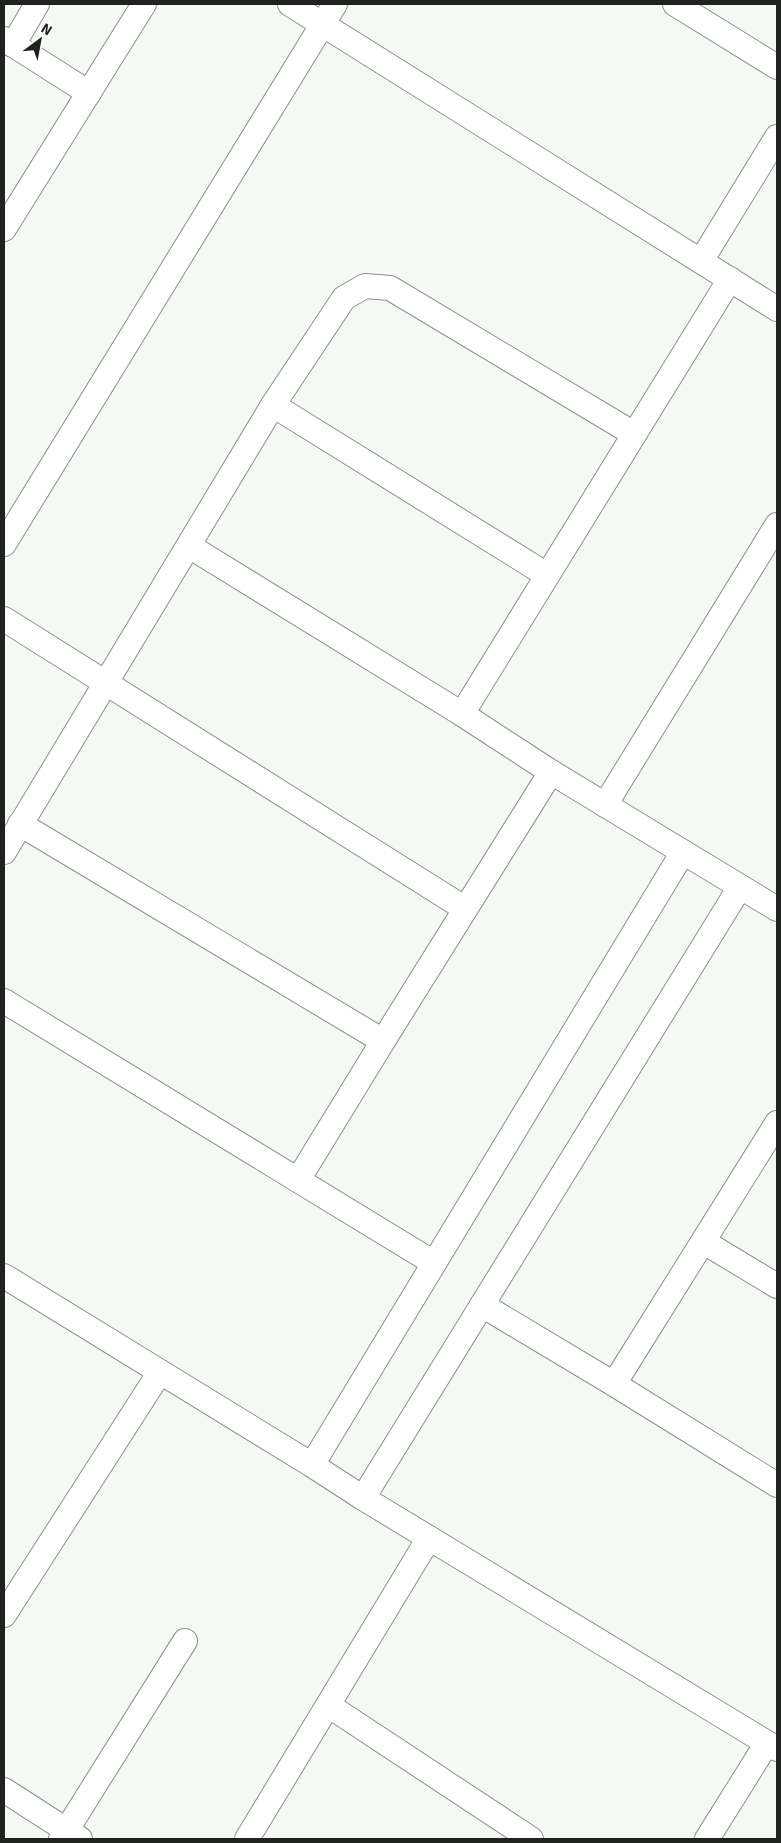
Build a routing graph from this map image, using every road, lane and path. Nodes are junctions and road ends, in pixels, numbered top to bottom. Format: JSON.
{"nodes":[{"id":1,"x":38,"y":4,"type":"edge"},
{"id":2,"x":144,"y":4,"type":"edge"},
{"id":3,"x":290,"y":4,"type":"edge"},
{"id":4,"x":335,"y":4,"type":"edge"},
{"id":5,"x":675,"y":4,"type":"edge"},
{"id":6,"x":322,"y":24,"type":"junction"},
{"id":7,"x":8,"y":42,"type":"edge"},
{"id":8,"x":777,"y":68,"type":"edge"},
{"id":9,"x":89,"y":93,"type":"junction"},
{"id":10,"x":777,"y":137,"type":"edge"},
{"id":11,"x":4,"y":229,"type":"edge"},
{"id":12,"x":701,"y":261,"type":"junction"},
{"id":13,"x":730,"y":279,"type":"junction"},
{"id":14,"x":777,"y":309,"type":"edge"},
{"id":15,"x":273,"y":405,"type":"junction"},
{"id":16,"x":634,"y":434,"type":"junction"},
{"id":17,"x":777,"y":525,"type":"edge"},
{"id":18,"x":4,"y":544,"type":"edge"},
{"id":19,"x":188,"y":546,"type":"junction"},
{"id":20,"x":548,"y":575,"type":"junction"},
{"id":21,"x":4,"y":619,"type":"edge"},
{"id":22,"x":105,"y":684,"type":"junction"},
{"id":23,"x":462,"y":714,"type":"junction"},
{"id":24,"x":551,"y":772,"type":"junction"},
{"id":25,"x":605,"y":805,"type":"junction"},
{"id":26,"x":20,"y":824,"type":"junction"},
{"id":27,"x":4,"y":852,"type":"edge"},
{"id":28,"x":683,"y":852,"type":"junction"},
{"id":29,"x":740,"y":887,"type":"junction"},
{"id":30,"x":464,"y":908,"type":"junction"},
{"id":31,"x":777,"y":909,"type":"edge"},
{"id":32,"x":4,"y":1001,"type":"edge"},
{"id":33,"x":383,"y":1041,"type":"junction"},
{"id":34,"x":777,"y":1123,"type":"edge"},
{"id":35,"x":298,"y":1180,"type":"junction"},
{"id":36,"x":704,"y":1242,"type":"junction"},
{"id":37,"x":434,"y":1263,"type":"junction"},
{"id":38,"x":7,"y":1286,"type":"edge"},
{"id":39,"x":777,"y":1286,"type":"edge"},
{"id":40,"x":482,"y":1306,"type":"junction"},
{"id":41,"x":160,"y":1372,"type":"junction"},
{"id":42,"x":614,"y":1384,"type":"junction"},
{"id":43,"x":312,"y":1465,"type":"junction"},
{"id":44,"x":777,"y":1485,"type":"edge"},
{"id":45,"x":363,"y":1498,"type":"junction"},
{"id":46,"x":429,"y":1538,"type":"junction"},
{"id":47,"x":4,"y":1615,"type":"edge"},
{"id":48,"x":185,"y":1641,"type":"dead end"},
{"id":49,"x":328,"y":1705,"type":"junction"},
{"id":50,"x":772,"y":1746,"type":"edge"},
{"id":51,"x":4,"y":1790,"type":"edge"},
{"id":52,"x":69,"y":1836,"type":"edge"},
{"id":53,"x":247,"y":1839,"type":"edge"},
{"id":54,"x":531,"y":1839,"type":"edge"},
{"id":55,"x":707,"y":1839,"type":"edge"}],
"edges":[{"from":1,"to":7,"type":"street"},
{"from":2,"to":9,"type":"street"},
{"from":3,"to":6,"type":"street"},
{"from":4,"to":6,"type":"street"},
{"from":5,"to":8,"type":"street"},
{"from":6,"to":12,"type":"street"},
{"from":6,"to":18,"type":"street"},
{"from":7,"to":9,"type":"street"},
{"from":9,"to":11,"type":"street"},
{"from":10,"to":12,"type":"street"},
{"from":12,"to":13,"type":"street"},
{"from":13,"to":14,"type":"street"},
{"from":13,"to":16,"type":"street"},
{"from":15,"to":16,"type":"street"},
{"from":15,"to":19,"type":"street"},
{"from":15,"to":20,"type":"street"},
{"from":16,"to":20,"type":"street"},
{"from":17,"to":25,"type":"street"},
{"from":19,"to":22,"type":"street"},
{"from":19,"to":23,"type":"street"},
{"from":20,"to":23,"type":"street"},
{"from":21,"to":22,"type":"street"},
{"from":22,"to":26,"type":"street"},
{"from":22,"to":30,"type":"street"},
{"from":23,"to":24,"type":"street"},
{"from":24,"to":25,"type":"street"},
{"from":24,"to":30,"type":"street"},
{"from":25,"to":28,"type":"street"},
{"from":26,"to":27,"type":"street"},
{"from":26,"to":33,"type":"street"},
{"from":28,"to":29,"type":"street"},
{"from":28,"to":37,"type":"street"},
{"from":29,"to":31,"type":"street"},
{"from":29,"to":40,"type":"street"},
{"from":30,"to":33,"type":"street"},
{"from":32,"to":35,"type":"street"},
{"from":33,"to":35,"type":"street"},
{"from":34,"to":36,"type":"street"},
{"from":35,"to":37,"type":"street"},
{"from":36,"to":39,"type":"street"},
{"from":36,"to":42,"type":"street"},
{"from":37,"to":43,"type":"street"},
{"from":38,"to":41,"type":"street"},
{"from":40,"to":42,"type":"street"},
{"from":40,"to":45,"type":"street"},
{"from":41,"to":43,"type":"street"},
{"from":41,"to":47,"type":"street"},
{"from":42,"to":44,"type":"street"},
{"from":43,"to":45,"type":"street"},
{"from":45,"to":46,"type":"street"},
{"from":46,"to":49,"type":"street"},
{"from":46,"to":50,"type":"street"},
{"from":48,"to":52,"type":"street"},
{"from":49,"to":53,"type":"street"},
{"from":49,"to":54,"type":"street"},
{"from":50,"to":55,"type":"street"},
{"from":51,"to":52,"type":"street"}]}
